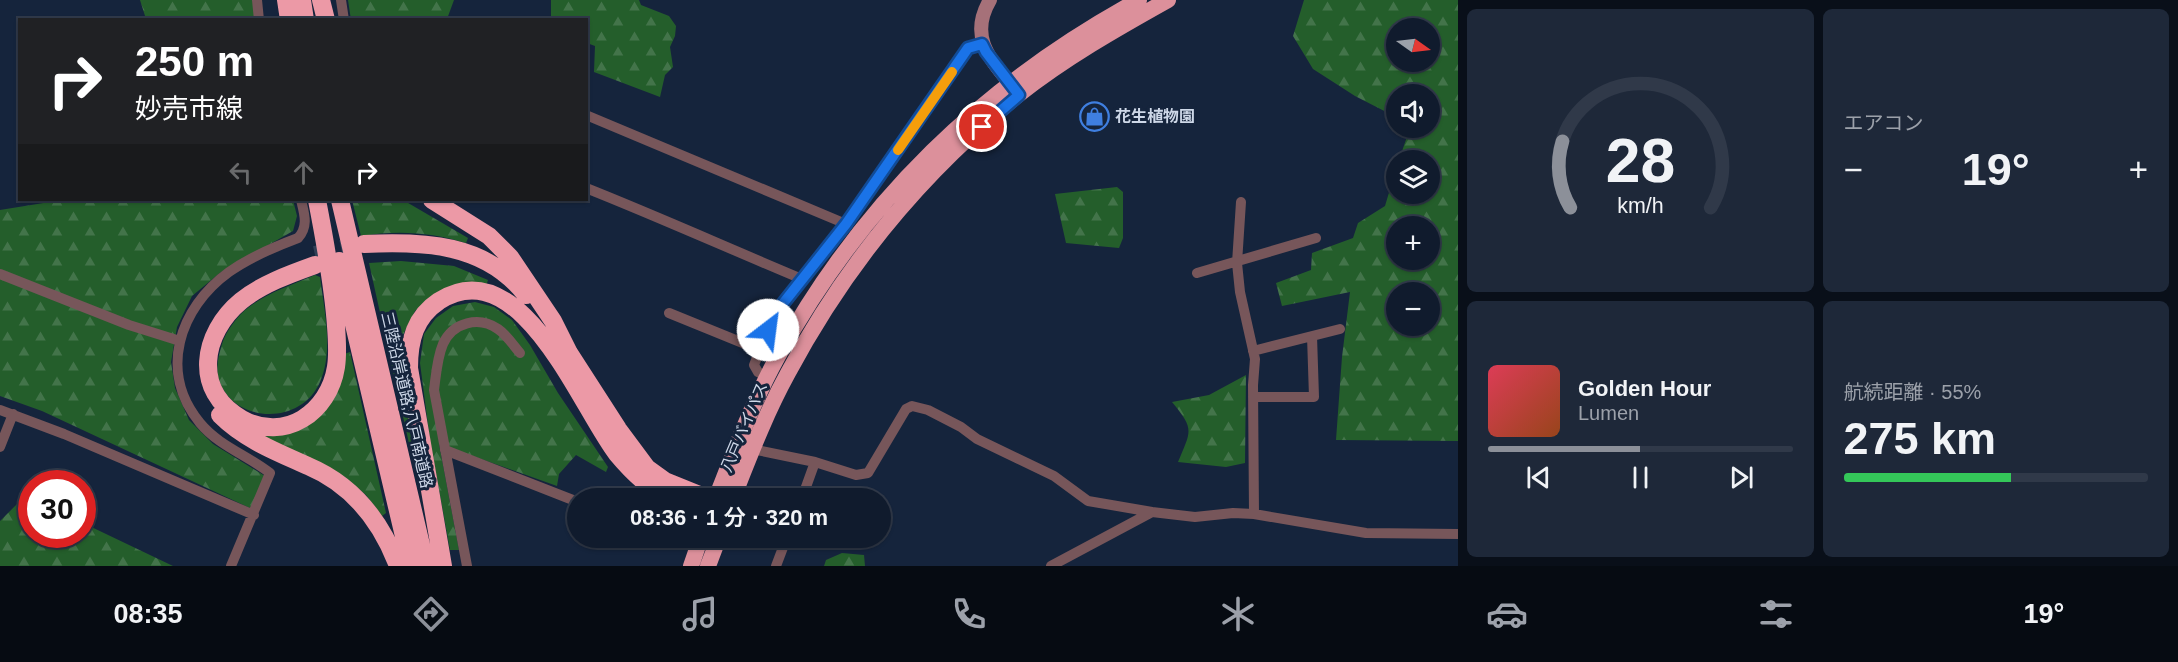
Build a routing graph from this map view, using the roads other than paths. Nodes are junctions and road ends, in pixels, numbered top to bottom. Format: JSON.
{"nodes":[{"id":1,"x":257,"y":0,"type":"edge"},
{"id":2,"x":286,"y":0,"type":"edge"},
{"id":3,"x":302,"y":0,"type":"edge"},
{"id":4,"x":321,"y":0,"type":"edge"},
{"id":5,"x":341,"y":0,"type":"edge"},
{"id":6,"x":990,"y":0,"type":"edge"},
{"id":7,"x":1139,"y":0,"type":"edge"},
{"id":8,"x":1168,"y":0,"type":"edge"},
{"id":9,"x":259,"y":18,"type":"edge"},
{"id":10,"x":289,"y":18,"type":"edge"},
{"id":11,"x":305,"y":18,"type":"edge"},
{"id":12,"x":326,"y":18,"type":"edge"},
{"id":13,"x":344,"y":18,"type":"edge"},
{"id":14,"x":982,"y":44,"type":"junction"},
{"id":15,"x":1014,"y":89,"type":"junction"},
{"id":16,"x":588,"y":116,"type":"edge"},
{"id":17,"x":588,"y":189,"type":"edge"},
{"id":18,"x":301,"y":201,"type":"edge"},
{"id":19,"x":317,"y":201,"type":"edge"},
{"id":20,"x":326,"y":201,"type":"edge"},
{"id":21,"x":340,"y":201,"type":"edge"},
{"id":22,"x":434,"y":201,"type":"edge"},
{"id":23,"x":1241,"y":202,"type":"dead end"},
{"id":24,"x":846,"y":224,"type":"junction"},
{"id":25,"x":1316,"y":238,"type":"dead end"},
{"id":26,"x":353,"y":247,"type":"junction"},
{"id":27,"x":1237,"y":262,"type":"junction"},
{"id":28,"x":1197,"y":273,"type":"dead end"},
{"id":29,"x":0,"y":274,"type":"edge"},
{"id":30,"x":802,"y":279,"type":"junction"},
{"id":31,"x":669,"y":313,"type":"dead end"},
{"id":32,"x":1340,"y":329,"type":"dead end"},
{"id":33,"x":1312,"y":336,"type":"junction"},
{"id":34,"x":180,"y":341,"type":"junction"},
{"id":35,"x":760,"y":350,"type":"junction"},
{"id":36,"x":560,"y":351,"type":"junction"},
{"id":37,"x":1253,"y":351,"type":"junction"},
{"id":38,"x":520,"y":353,"type":"dead end"},
{"id":39,"x":768,"y":377,"type":"junction"},
{"id":40,"x":1253,"y":397,"type":"junction"},
{"id":41,"x":0,"y":410,"type":"edge"},
{"id":42,"x":13,"y":414,"type":"junction"},
{"id":43,"x":0,"y":447,"type":"edge"},
{"id":44,"x":752,"y":449,"type":"junction"},
{"id":45,"x":445,"y":450,"type":"junction"},
{"id":46,"x":815,"y":462,"type":"junction"},
{"id":47,"x":654,"y":488,"type":"edge"},
{"id":48,"x":682,"y":488,"type":"edge"},
{"id":49,"x":720,"y":488,"type":"edge"},
{"id":50,"x":737,"y":488,"type":"edge"},
{"id":51,"x":806,"y":488,"type":"edge"},
{"id":52,"x":567,"y":498,"type":"edge"},
{"id":53,"x":1152,"y":512,"type":"junction"},
{"id":54,"x":1254,"y":514,"type":"junction"},
{"id":55,"x":254,"y":515,"type":"junction"},
{"id":56,"x":1458,"y":534,"type":"edge"},
{"id":57,"x":697,"y":548,"type":"edge"},
{"id":58,"x":715,"y":548,"type":"edge"},
{"id":59,"x":783,"y":548,"type":"edge"},
{"id":60,"x":233,"y":565,"type":"edge"},
{"id":61,"x":398,"y":566,"type":"edge"},
{"id":62,"x":411,"y":566,"type":"edge"},
{"id":63,"x":426,"y":566,"type":"edge"},
{"id":64,"x":443,"y":566,"type":"edge"},
{"id":65,"x":467,"y":566,"type":"edge"},
{"id":66,"x":691,"y":566,"type":"edge"},
{"id":67,"x":708,"y":566,"type":"edge"},
{"id":68,"x":776,"y":566,"type":"edge"},
{"id":69,"x":1051,"y":566,"type":"edge"}],
"edges":[{"from":1,"to":9,"type":"street"},
{"from":2,"to":10,"type":"highway"},
{"from":3,"to":11,"type":"highway"},
{"from":4,"to":12,"type":"highway"},
{"from":5,"to":13,"type":"street"},
{"from":6,"to":14,"type":"main road"},
{"from":7,"to":15,"type":"highway","name":"八戸バイパス"},
{"from":8,"to":15,"type":"highway","name":"八戸バイパス"},
{"from":14,"to":15,"type":"main road"},
{"from":14,"to":24,"type":"street"},
{"from":15,"to":39,"type":"highway","name":"八戸バイパス"},
{"from":15,"to":44,"type":"highway","name":"八戸バイパス"},
{"from":16,"to":24,"type":"street"},
{"from":17,"to":30,"type":"street"},
{"from":18,"to":34,"type":"street"},
{"from":19,"to":61,"type":"highway"},
{"from":20,"to":26,"type":"highway"},
{"from":21,"to":26,"type":"highway"},
{"from":22,"to":36,"type":"highway"},
{"from":23,"to":27,"type":"street"},
{"from":24,"to":30,"type":"street"},
{"from":25,"to":27,"type":"street"},
{"from":26,"to":36,"type":"highway"},
{"from":26,"to":62,"type":"highway","name":"三陸沿岸道路;八戸南道路"},
{"from":26,"to":63,"type":"highway","name":"三陸沿岸道路;八戸南道路"},
{"from":27,"to":28,"type":"street"},
{"from":27,"to":37,"type":"street"},
{"from":29,"to":34,"type":"street"},
{"from":30,"to":35,"type":"street"},
{"from":31,"to":35,"type":"street"},
{"from":32,"to":33,"type":"street"},
{"from":33,"to":37,"type":"street"},
{"from":33,"to":40,"type":"street"},
{"from":34,"to":55,"type":"street"},
{"from":35,"to":39,"type":"street"},
{"from":36,"to":47,"type":"highway"},
{"from":36,"to":48,"type":"highway"},
{"from":36,"to":64,"type":"highway"},
{"from":37,"to":40,"type":"street"},
{"from":38,"to":45,"type":"street"},
{"from":39,"to":49,"type":"highway","name":"八戸バイパス"},
{"from":40,"to":54,"type":"street"},
{"from":41,"to":42,"type":"street"},
{"from":42,"to":43,"type":"street"},
{"from":42,"to":55,"type":"street"},
{"from":44,"to":46,"type":"street"},
{"from":44,"to":50,"type":"highway","name":"八戸バイパス"},
{"from":45,"to":52,"type":"street"},
{"from":45,"to":65,"type":"street"},
{"from":46,"to":51,"type":"street"},
{"from":46,"to":53,"type":"street"},
{"from":53,"to":54,"type":"street"},
{"from":53,"to":69,"type":"street"},
{"from":54,"to":56,"type":"street"},
{"from":55,"to":60,"type":"street"},
{"from":57,"to":66,"type":"highway"},
{"from":58,"to":67,"type":"highway"},
{"from":59,"to":68,"type":"street"}]}
